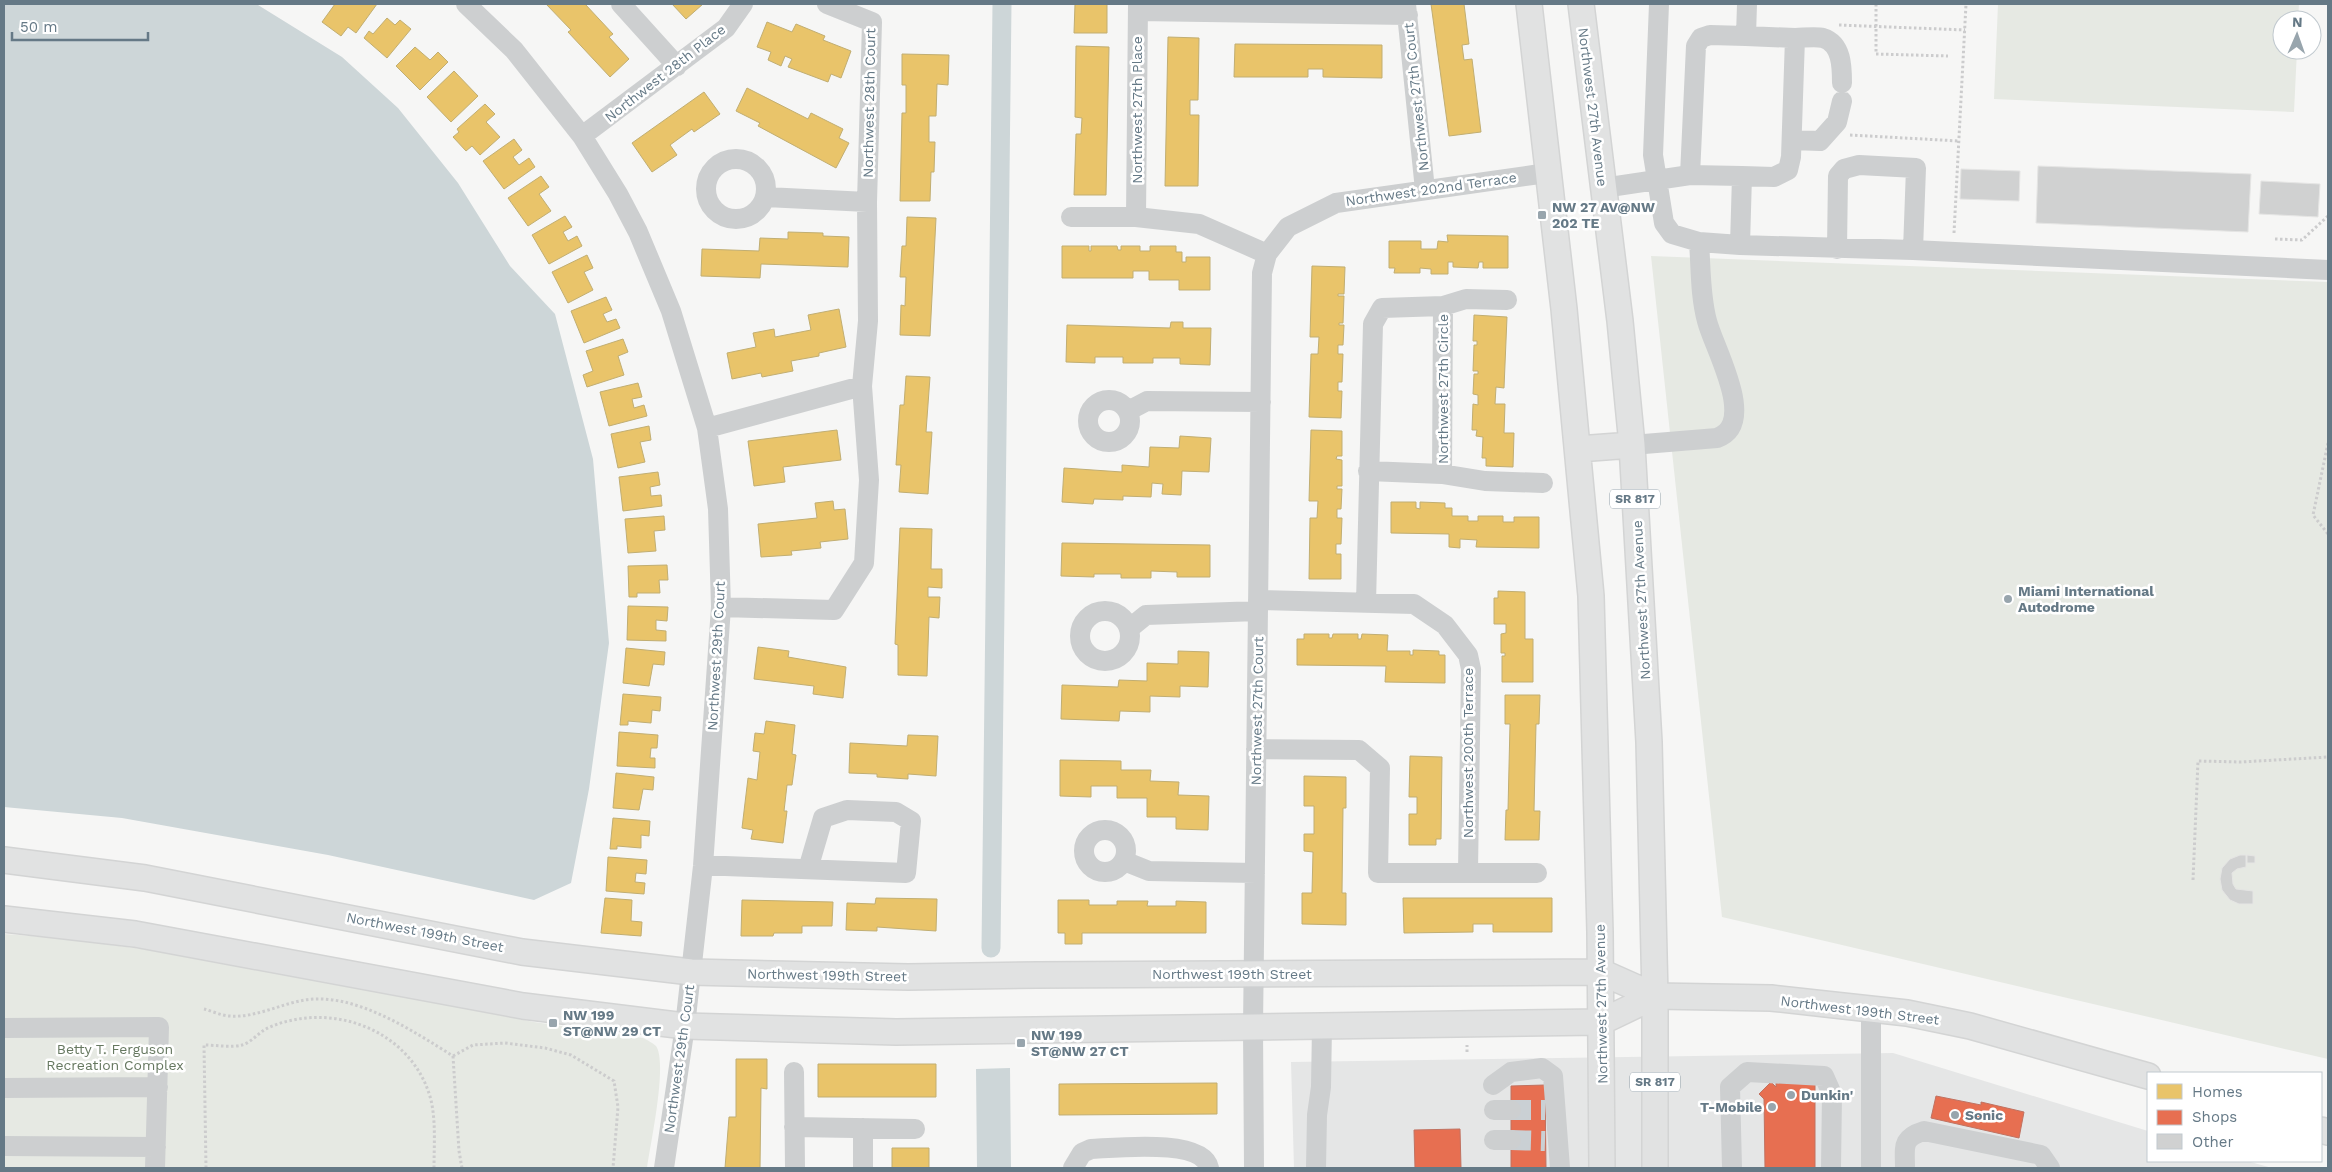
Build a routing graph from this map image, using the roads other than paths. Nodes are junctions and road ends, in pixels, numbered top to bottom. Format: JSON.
{"nodes":[{"id":1,"x":466,"y":4,"type":"edge"},
{"id":2,"x":621,"y":4,"type":"edge"},
{"id":3,"x":743,"y":4,"type":"edge"},
{"id":4,"x":827,"y":4,"type":"edge"},
{"id":5,"x":1529,"y":4,"type":"edge"},
{"id":6,"x":1581,"y":4,"type":"edge"},
{"id":7,"x":1659,"y":4,"type":"edge"},
{"id":8,"x":1747,"y":4,"type":"edge"},
{"id":9,"x":1138,"y":7,"type":"edge"},
{"id":10,"x":1407,"y":9,"type":"edge"},
{"id":11,"x":1746,"y":36,"type":"junction"},
{"id":12,"x":1795,"y":38,"type":"junction"},
{"id":13,"x":677,"y":66,"type":"junction"},
{"id":14,"x":582,"y":136,"type":"junction"},
{"id":15,"x":1792,"y":140,"type":"junction"},
{"id":16,"x":1547,"y":173,"type":"junction"},
{"id":17,"x":1690,"y":175,"type":"junction"},
{"id":18,"x":1742,"y":176,"type":"junction"},
{"id":19,"x":1656,"y":180,"type":"junction"},
{"id":20,"x":1603,"y":188,"type":"junction"},
{"id":21,"x":1426,"y":190,"type":"junction"},
{"id":22,"x":766,"y":197,"type":"dead end"},
{"id":23,"x":867,"y":202,"type":"junction"},
{"id":24,"x":1070,"y":217,"type":"dead end"},
{"id":25,"x":1136,"y":217,"type":"junction"},
{"id":26,"x":1699,"y":242,"type":"junction"},
{"id":27,"x":1740,"y":245,"type":"junction"},
{"id":28,"x":1837,"y":249,"type":"junction"},
{"id":29,"x":1913,"y":250,"type":"junction"},
{"id":30,"x":1267,"y":254,"type":"junction"},
{"id":31,"x":2328,"y":270,"type":"edge"},
{"id":32,"x":1507,"y":300,"type":"dead end"},
{"id":33,"x":1443,"y":306,"type":"junction"},
{"id":34,"x":862,"y":386,"type":"junction"},
{"id":35,"x":1261,"y":402,"type":"junction"},
{"id":36,"x":1128,"y":411,"type":"dead end"},
{"id":37,"x":707,"y":428,"type":"junction"},
{"id":38,"x":1632,"y":444,"type":"junction"},
{"id":39,"x":1578,"y":449,"type":"junction"},
{"id":40,"x":1368,"y":471,"type":"junction"},
{"id":41,"x":1442,"y":474,"type":"junction"},
{"id":42,"x":1543,"y":483,"type":"dead end"},
{"id":43,"x":1366,"y":603,"type":"junction"},
{"id":44,"x":1258,"y":606,"type":"junction"},
{"id":45,"x":721,"y":607,"type":"junction"},
{"id":46,"x":1130,"y":628,"type":"dead end"},
{"id":47,"x":1256,"y":749,"type":"junction"},
{"id":48,"x":4,"y":860,"type":"edge"},
{"id":49,"x":1124,"y":861,"type":"dead end"},
{"id":50,"x":703,"y":866,"type":"junction"},
{"id":51,"x":808,"y":869,"type":"junction"},
{"id":52,"x":1468,"y":872,"type":"junction"},
{"id":53,"x":1537,"y":872,"type":"dead end"},
{"id":54,"x":1255,"y":873,"type":"junction"},
{"id":55,"x":4,"y":919,"type":"edge"},
{"id":56,"x":692,"y":972,"type":"junction"},
{"id":57,"x":1601,"y":972,"type":"junction"},
{"id":58,"x":1254,"y":974,"type":"junction"},
{"id":59,"x":1655,"y":996,"type":"junction"},
{"id":60,"x":1871,"y":1009,"type":"junction"},
{"id":61,"x":1601,"y":1022,"type":"junction"},
{"id":62,"x":685,"y":1026,"type":"junction"},
{"id":63,"x":1322,"y":1026,"type":"junction"},
{"id":64,"x":4,"y":1028,"type":"edge"},
{"id":65,"x":1253,"y":1028,"type":"junction"},
{"id":66,"x":794,"y":1072,"type":"dead end"},
{"id":67,"x":2147,"y":1076,"type":"edge"},
{"id":68,"x":1493,"y":1086,"type":"dead end"},
{"id":69,"x":158,"y":1087,"type":"junction"},
{"id":70,"x":4,"y":1088,"type":"edge"},
{"id":71,"x":794,"y":1127,"type":"junction"},
{"id":72,"x":863,"y":1128,"type":"junction"},
{"id":73,"x":916,"y":1129,"type":"dead end"},
{"id":74,"x":4,"y":1146,"type":"edge"},
{"id":75,"x":156,"y":1148,"type":"junction"},
{"id":76,"x":155,"y":1168,"type":"edge"},
{"id":77,"x":664,"y":1168,"type":"edge"},
{"id":78,"x":795,"y":1168,"type":"edge"},
{"id":79,"x":863,"y":1168,"type":"edge"},
{"id":80,"x":1073,"y":1168,"type":"edge"},
{"id":81,"x":1209,"y":1168,"type":"edge"},
{"id":82,"x":1254,"y":1168,"type":"edge"},
{"id":83,"x":1316,"y":1168,"type":"edge"},
{"id":84,"x":1560,"y":1168,"type":"edge"},
{"id":85,"x":1602,"y":1168,"type":"edge"},
{"id":86,"x":1655,"y":1168,"type":"edge"},
{"id":87,"x":1732,"y":1168,"type":"edge"},
{"id":88,"x":1830,"y":1168,"type":"edge"},
{"id":89,"x":1871,"y":1168,"type":"edge"},
{"id":90,"x":1905,"y":1168,"type":"edge"},
{"id":91,"x":2050,"y":1168,"type":"edge"}],
"edges":[{"from":1,"to":14,"type":"street","name":"Northwest 29th Court"},
{"from":2,"to":13,"type":"street"},
{"from":3,"to":13,"type":"street","name":"Northwest 28th Place"},
{"from":4,"to":23,"type":"street","name":"Northwest 28th Court"},
{"from":5,"to":16,"type":"main road","name":"Northwest 27th Avenue"},
{"from":6,"to":20,"type":"main road","name":"Northwest 27th Avenue","number":"SR 817"},
{"from":7,"to":19,"type":"street"},
{"from":8,"to":11,"type":"street"},
{"from":9,"to":10,"type":"street"},
{"from":9,"to":25,"type":"street","name":"Northwest 27th Place"},
{"from":10,"to":21,"type":"street","name":"Northwest 27th Court"},
{"from":11,"to":12,"type":"street"},
{"from":11,"to":17,"type":"street"},
{"from":12,"to":15,"type":"street"},
{"from":12,"to":15,"type":"street"},
{"from":13,"to":14,"type":"street","name":"Northwest 28th Place"},
{"from":14,"to":37,"type":"street","name":"Northwest 29th Court"},
{"from":15,"to":18,"type":"street"},
{"from":16,"to":21,"type":"street","name":"Northwest 202nd Terrace"},
{"from":16,"to":39,"type":"main road","name":"Northwest 27th Avenue"},
{"from":17,"to":18,"type":"street"},
{"from":17,"to":19,"type":"street"},
{"from":18,"to":27,"type":"street"},
{"from":19,"to":20,"type":"street"},
{"from":19,"to":26,"type":"street"},
{"from":20,"to":38,"type":"main road","name":"Northwest 27th Avenue","number":"SR 817"},
{"from":21,"to":30,"type":"street","name":"Northwest 202nd Terrace"},
{"from":22,"to":23,"type":"street"},
{"from":23,"to":34,"type":"street","name":"Northwest 28th Court"},
{"from":24,"to":25,"type":"street"},
{"from":25,"to":30,"type":"street"},
{"from":26,"to":27,"type":"street"},
{"from":26,"to":38,"type":"street"},
{"from":27,"to":28,"type":"street"},
{"from":28,"to":29,"type":"street"},
{"from":28,"to":29,"type":"street"},
{"from":29,"to":31,"type":"street"},
{"from":30,"to":35,"type":"street","name":"Northwest 27th Court"},
{"from":32,"to":33,"type":"street"},
{"from":33,"to":40,"type":"street","name":"Northwest 27th Circle"},
{"from":33,"to":41,"type":"street","name":"Northwest 27th Circle"},
{"from":34,"to":37,"type":"street"},
{"from":34,"to":45,"type":"street","name":"Northwest 28th Court"},
{"from":35,"to":36,"type":"street"},
{"from":35,"to":44,"type":"street","name":"Northwest 27th Court"},
{"from":37,"to":45,"type":"street","name":"Northwest 29th Court"},
{"from":38,"to":39,"type":"main road"},
{"from":38,"to":59,"type":"main road","name":"Northwest 27th Avenue","number":"SR 817"},
{"from":39,"to":57,"type":"main road","name":"Northwest 27th Avenue"},
{"from":40,"to":41,"type":"street","name":"Northwest 27th Circle"},
{"from":40,"to":43,"type":"street","name":"Northwest 27th Circle"},
{"from":41,"to":42,"type":"street"},
{"from":43,"to":44,"type":"street","name":"Northwest 200th Terrace"},
{"from":43,"to":52,"type":"street","name":"Northwest 200th Terrace"},
{"from":44,"to":46,"type":"street","name":"Northwest 200th Terrace"},
{"from":44,"to":47,"type":"street","name":"Northwest 27th Court"},
{"from":45,"to":50,"type":"street","name":"Northwest 29th Court"},
{"from":47,"to":52,"type":"street"},
{"from":47,"to":54,"type":"street","name":"Northwest 27th Court"},
{"from":48,"to":56,"type":"main road","name":"Northwest 199th Street"},
{"from":49,"to":54,"type":"street"},
{"from":50,"to":51,"type":"street"},
{"from":50,"to":56,"type":"street","name":"Northwest 29th Court"},
{"from":51,"to":51,"type":"street"},
{"from":52,"to":53,"type":"street"},
{"from":54,"to":58,"type":"street","name":"Northwest 27th Court"},
{"from":55,"to":62,"type":"main road","name":"Northwest 199th Street"},
{"from":56,"to":58,"type":"main road","name":"Northwest 199th Street"},
{"from":56,"to":62,"type":"street","name":"Northwest 29th Court"},
{"from":57,"to":58,"type":"main road","name":"Northwest 199th Street"},
{"from":57,"to":59,"type":"main road","name":"Northwest 199th Street"},
{"from":57,"to":61,"type":"main road","name":"Northwest 27th Avenue"},
{"from":58,"to":65,"type":"street","name":"Northwest 27th Court"},
{"from":59,"to":60,"type":"main road","name":"Northwest 199th Street"},
{"from":59,"to":61,"type":"main road","name":"Northwest 199th Street"},
{"from":59,"to":86,"type":"main road","name":"Northwest 27th Avenue","number":"SR 817"},
{"from":60,"to":67,"type":"main road","name":"Northwest 199th Street"},
{"from":60,"to":89,"type":"street"},
{"from":61,"to":63,"type":"main road","name":"Northwest 199th Street"},
{"from":61,"to":85,"type":"main road","name":"Northwest 27th Avenue"},
{"from":62,"to":65,"type":"main road","name":"Northwest 199th Street"},
{"from":62,"to":77,"type":"street","name":"Northwest 29th Court"},
{"from":63,"to":65,"type":"main road","name":"Northwest 199th Street"},
{"from":63,"to":83,"type":"street"},
{"from":64,"to":69,"type":"street"},
{"from":65,"to":82,"type":"street","name":"Northwest 27th Court"},
{"from":66,"to":71,"type":"street"},
{"from":68,"to":84,"type":"street"},
{"from":69,"to":70,"type":"street"},
{"from":69,"to":75,"type":"street"},
{"from":71,"to":72,"type":"street"},
{"from":71,"to":78,"type":"street"},
{"from":72,"to":73,"type":"street"},
{"from":72,"to":79,"type":"street"},
{"from":74,"to":75,"type":"street"},
{"from":75,"to":76,"type":"street"},
{"from":80,"to":81,"type":"street"},
{"from":87,"to":88,"type":"street"},
{"from":90,"to":91,"type":"street"}]}
